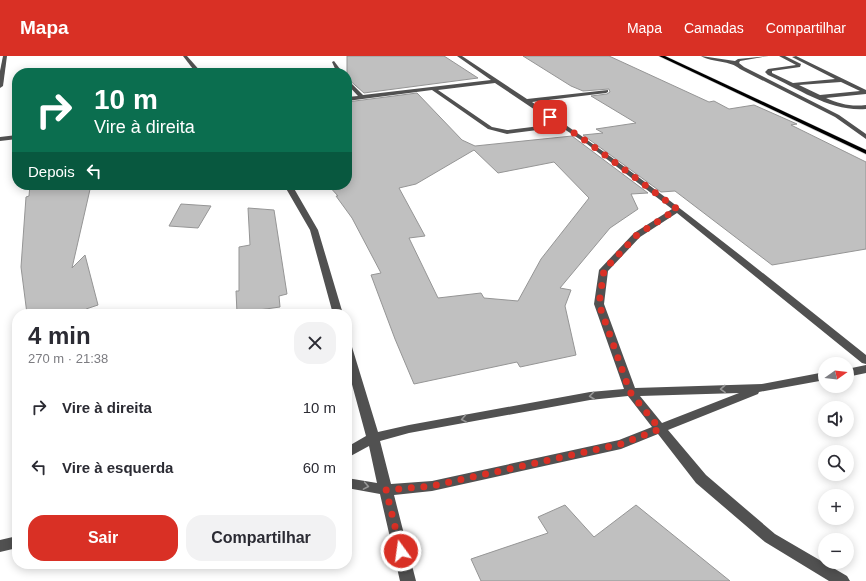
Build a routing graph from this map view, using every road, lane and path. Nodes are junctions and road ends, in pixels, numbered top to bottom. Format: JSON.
{"nodes":[{"id":1,"x":5,"y":56,"type":"edge"},
{"id":2,"x":185,"y":56,"type":"edge"},
{"id":3,"x":459,"y":56,"type":"edge"},
{"id":4,"x":661,"y":56,"type":"edge"},
{"id":5,"x":703,"y":56,"type":"edge"},
{"id":6,"x":767,"y":56,"type":"edge"},
{"id":7,"x":781,"y":56,"type":"edge"},
{"id":8,"x":792,"y":56,"type":"edge"},
{"id":9,"x":334,"y":62,"type":"dead end"},
{"id":10,"x":736,"y":63,"type":"junction"},
{"id":11,"x":195,"y":68,"type":"edge"},
{"id":12,"x":337,"y":68,"type":"edge"},
{"id":13,"x":843,"y":80,"type":"junction"},
{"id":14,"x":495,"y":81,"type":"junction"},
{"id":15,"x":793,"y":84,"type":"junction"},
{"id":16,"x":0,"y":86,"type":"edge"},
{"id":17,"x":352,"y":87,"type":"edge"},
{"id":18,"x":434,"y":89,"type":"junction"},
{"id":19,"x":606,"y":91,"type":"dead end"},
{"id":20,"x":866,"y":92,"type":"edge"},
{"id":21,"x":362,"y":97,"type":"junction"},
{"id":22,"x":820,"y":97,"type":"junction"},
{"id":23,"x":352,"y":98,"type":"edge"},
{"id":24,"x":526,"y":101,"type":"junction"},
{"id":25,"x":866,"y":107,"type":"edge"},
{"id":26,"x":562,"y":125,"type":"junction"},
{"id":27,"x":866,"y":136,"type":"edge"},
{"id":28,"x":12,"y":138,"type":"edge"},
{"id":29,"x":0,"y":139,"type":"edge"},
{"id":30,"x":866,"y":152,"type":"edge"},
{"id":31,"x":291,"y":190,"type":"edge"},
{"id":32,"x":677,"y":209,"type":"junction"},
{"id":33,"x":337,"y":309,"type":"edge"},
{"id":34,"x":866,"y":361,"type":"edge"},
{"id":35,"x":352,"y":364,"type":"edge"},
{"id":36,"x":866,"y":369,"type":"edge"},
{"id":37,"x":854,"y":371,"type":"edge"},
{"id":38,"x":818,"y":377,"type":"edge"},
{"id":39,"x":762,"y":388,"type":"junction"},
{"id":40,"x":630,"y":392,"type":"junction"},
{"id":41,"x":660,"y":429,"type":"junction"},
{"id":42,"x":373,"y":438,"type":"junction"},
{"id":43,"x":352,"y":450,"type":"edge"},
{"id":44,"x":352,"y":484,"type":"edge"},
{"id":45,"x":386,"y":490,"type":"junction"},
{"id":46,"x":12,"y":543,"type":"edge"},
{"id":47,"x":0,"y":546,"type":"edge"},
{"id":48,"x":408,"y":581,"type":"edge"},
{"id":49,"x":842,"y":581,"type":"edge"}],
"edges":[{"from":1,"to":16,"type":"street"},
{"from":2,"to":11,"type":"street"},
{"from":3,"to":14,"type":"street"},
{"from":4,"to":30,"type":"main road"},
{"from":5,"to":10,"type":"street"},
{"from":6,"to":10,"type":"street"},
{"from":7,"to":15,"type":"street"},
{"from":8,"to":13,"type":"street"},
{"from":9,"to":12,"type":"street"},
{"from":10,"to":27,"type":"street"},
{"from":13,"to":15,"type":"street"},
{"from":13,"to":20,"type":"street"},
{"from":14,"to":18,"type":"street"},
{"from":14,"to":24,"type":"street"},
{"from":15,"to":22,"type":"street"},
{"from":17,"to":21,"type":"street"},
{"from":18,"to":21,"type":"street"},
{"from":18,"to":26,"type":"street"},
{"from":19,"to":24,"type":"street"},
{"from":20,"to":22,"type":"street"},
{"from":21,"to":23,"type":"street"},
{"from":22,"to":25,"type":"street"},
{"from":24,"to":26,"type":"street"},
{"from":26,"to":32,"type":"street"},
{"from":28,"to":29,"type":"street"},
{"from":31,"to":33,"type":"street"},
{"from":32,"to":34,"type":"street"},
{"from":32,"to":40,"type":"street"},
{"from":35,"to":42,"type":"street"},
{"from":36,"to":37,"type":"street"},
{"from":38,"to":39,"type":"street"},
{"from":39,"to":40,"type":"street","one_way":true},
{"from":39,"to":41,"type":"street"},
{"from":40,"to":41,"type":"street"},
{"from":40,"to":42,"type":"street","one_way":true},
{"from":41,"to":45,"type":"street"},
{"from":41,"to":49,"type":"street"},
{"from":42,"to":43,"type":"street"},
{"from":42,"to":45,"type":"street"},
{"from":44,"to":45,"type":"street","one_way":true},
{"from":45,"to":48,"type":"street"},
{"from":46,"to":47,"type":"street"}]}
